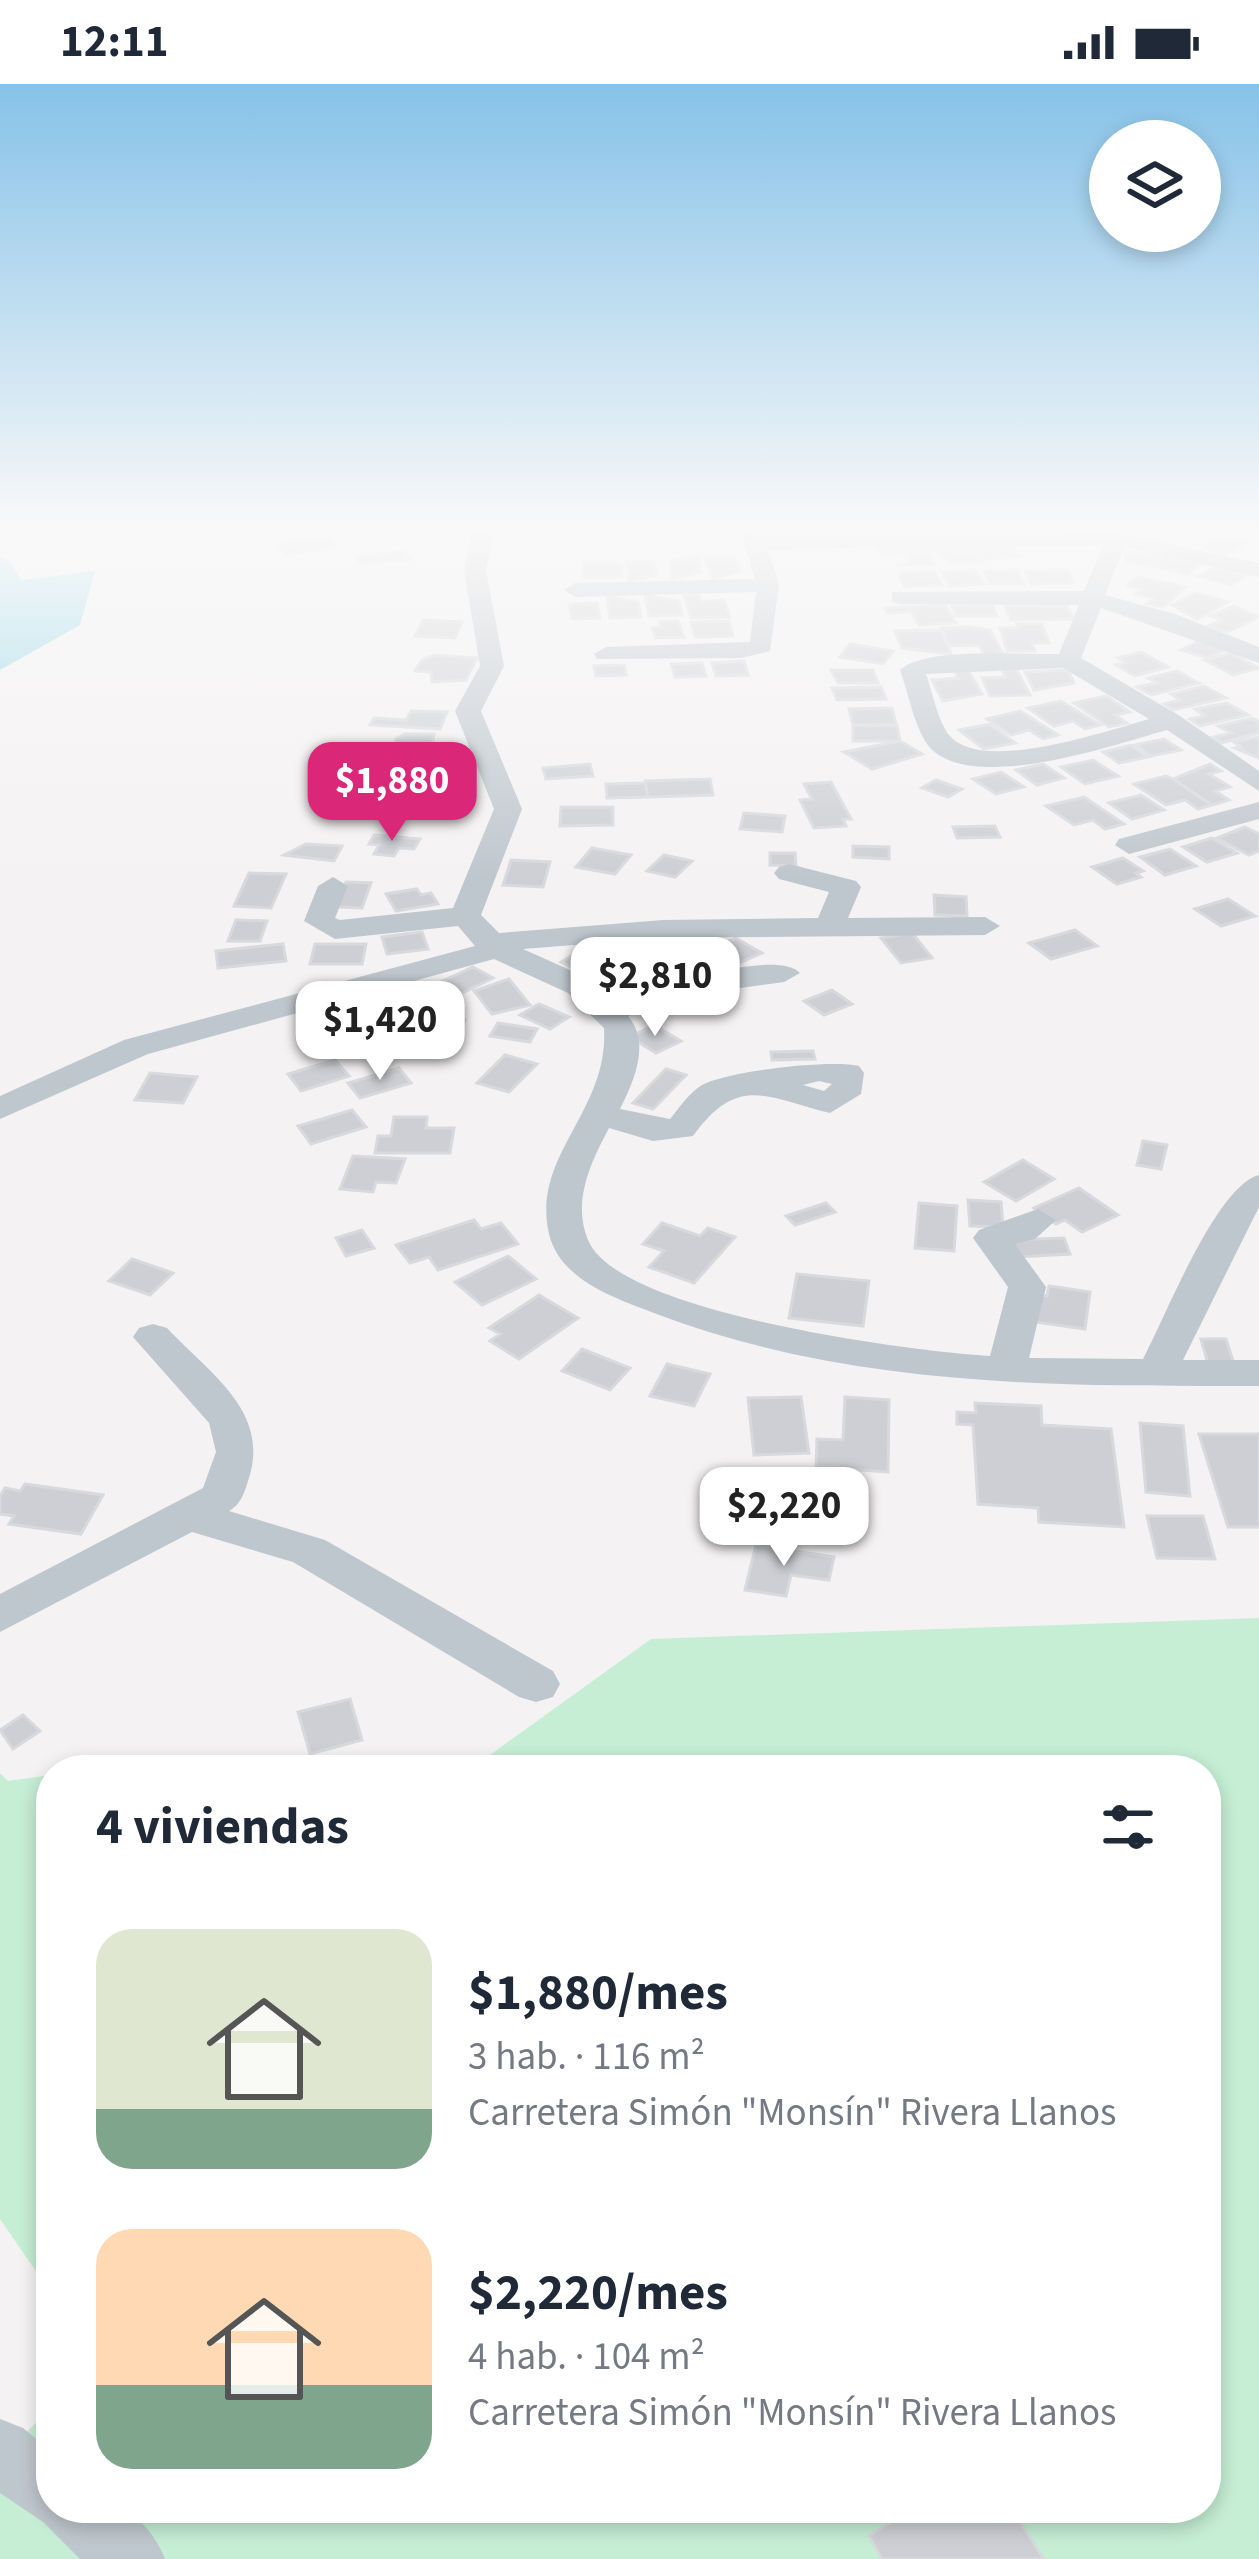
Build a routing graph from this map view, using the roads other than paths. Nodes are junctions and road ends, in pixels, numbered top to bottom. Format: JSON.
{"nodes":[{"id":1,"x":489,"y":648,"type":"edge"},
{"id":2,"x":758,"y":648,"type":"edge"},
{"id":3,"x":1072,"y":648,"type":"edge"},
{"id":4,"x":606,"y":654,"type":"dead end"},
{"id":5,"x":1067,"y":661,"type":"junction"},
{"id":6,"x":1171,"y":721,"type":"junction"},
{"id":7,"x":1259,"y":783,"type":"edge"},
{"id":8,"x":1259,"y":810,"type":"edge"},
{"id":9,"x":1129,"y":845,"type":"dead end"},
{"id":10,"x":789,"y":872,"type":"dead end"},
{"id":11,"x":332,"y":886,"type":"dead end"},
{"id":12,"x":465,"y":916,"type":"junction"},
{"id":13,"x":985,"y":926,"type":"dead end"},
{"id":14,"x":829,"y":928,"type":"junction"},
{"id":15,"x":493,"y":946,"type":"junction"},
{"id":16,"x":784,"y":973,"type":"dead end"},
{"id":17,"x":606,"y":1012,"type":"junction"},
{"id":18,"x":764,"y":1084,"type":"dead end"},
{"id":19,"x":0,"y":1109,"type":"edge"},
{"id":20,"x":599,"y":1113,"type":"junction"},
{"id":21,"x":1259,"y":1186,"type":"edge"},
{"id":22,"x":1038,"y":1220,"type":"dead end"},
{"id":23,"x":153,"y":1336,"type":"dead end"},
{"id":24,"x":1004,"y":1370,"type":"junction"},
{"id":25,"x":1157,"y":1372,"type":"junction"},
{"id":26,"x":1259,"y":1373,"type":"edge"},
{"id":27,"x":193,"y":1516,"type":"junction"},
{"id":28,"x":0,"y":1615,"type":"edge"},
{"id":29,"x":536,"y":1684,"type":"dead end"},
{"id":30,"x":0,"y":2451,"type":"edge"},
{"id":31,"x":36,"y":2481,"type":"edge"},
{"id":32,"x":88,"y":2523,"type":"edge"},
{"id":33,"x":132,"y":2559,"type":"edge"}],
"edges":[{"from":1,"to":12,"type":"street"},
{"from":2,"to":4,"type":"street"},
{"from":3,"to":5,"type":"street"},
{"from":5,"to":6,"type":"street"},
{"from":5,"to":6,"type":"street"},
{"from":6,"to":7,"type":"street"},
{"from":8,"to":9,"type":"street"},
{"from":10,"to":14,"type":"street"},
{"from":11,"to":12,"type":"street"},
{"from":12,"to":15,"type":"street"},
{"from":13,"to":14,"type":"street"},
{"from":14,"to":15,"type":"street"},
{"from":15,"to":17,"type":"street"},
{"from":15,"to":19,"type":"street"},
{"from":16,"to":17,"type":"street"},
{"from":17,"to":20,"type":"street"},
{"from":18,"to":20,"type":"street"},
{"from":20,"to":24,"type":"street"},
{"from":21,"to":25,"type":"street"},
{"from":22,"to":24,"type":"street"},
{"from":23,"to":27,"type":"street"},
{"from":24,"to":25,"type":"street"},
{"from":25,"to":26,"type":"street"},
{"from":27,"to":28,"type":"street"},
{"from":27,"to":29,"type":"street"},
{"from":30,"to":31,"type":"street"},
{"from":32,"to":33,"type":"street"}]}
